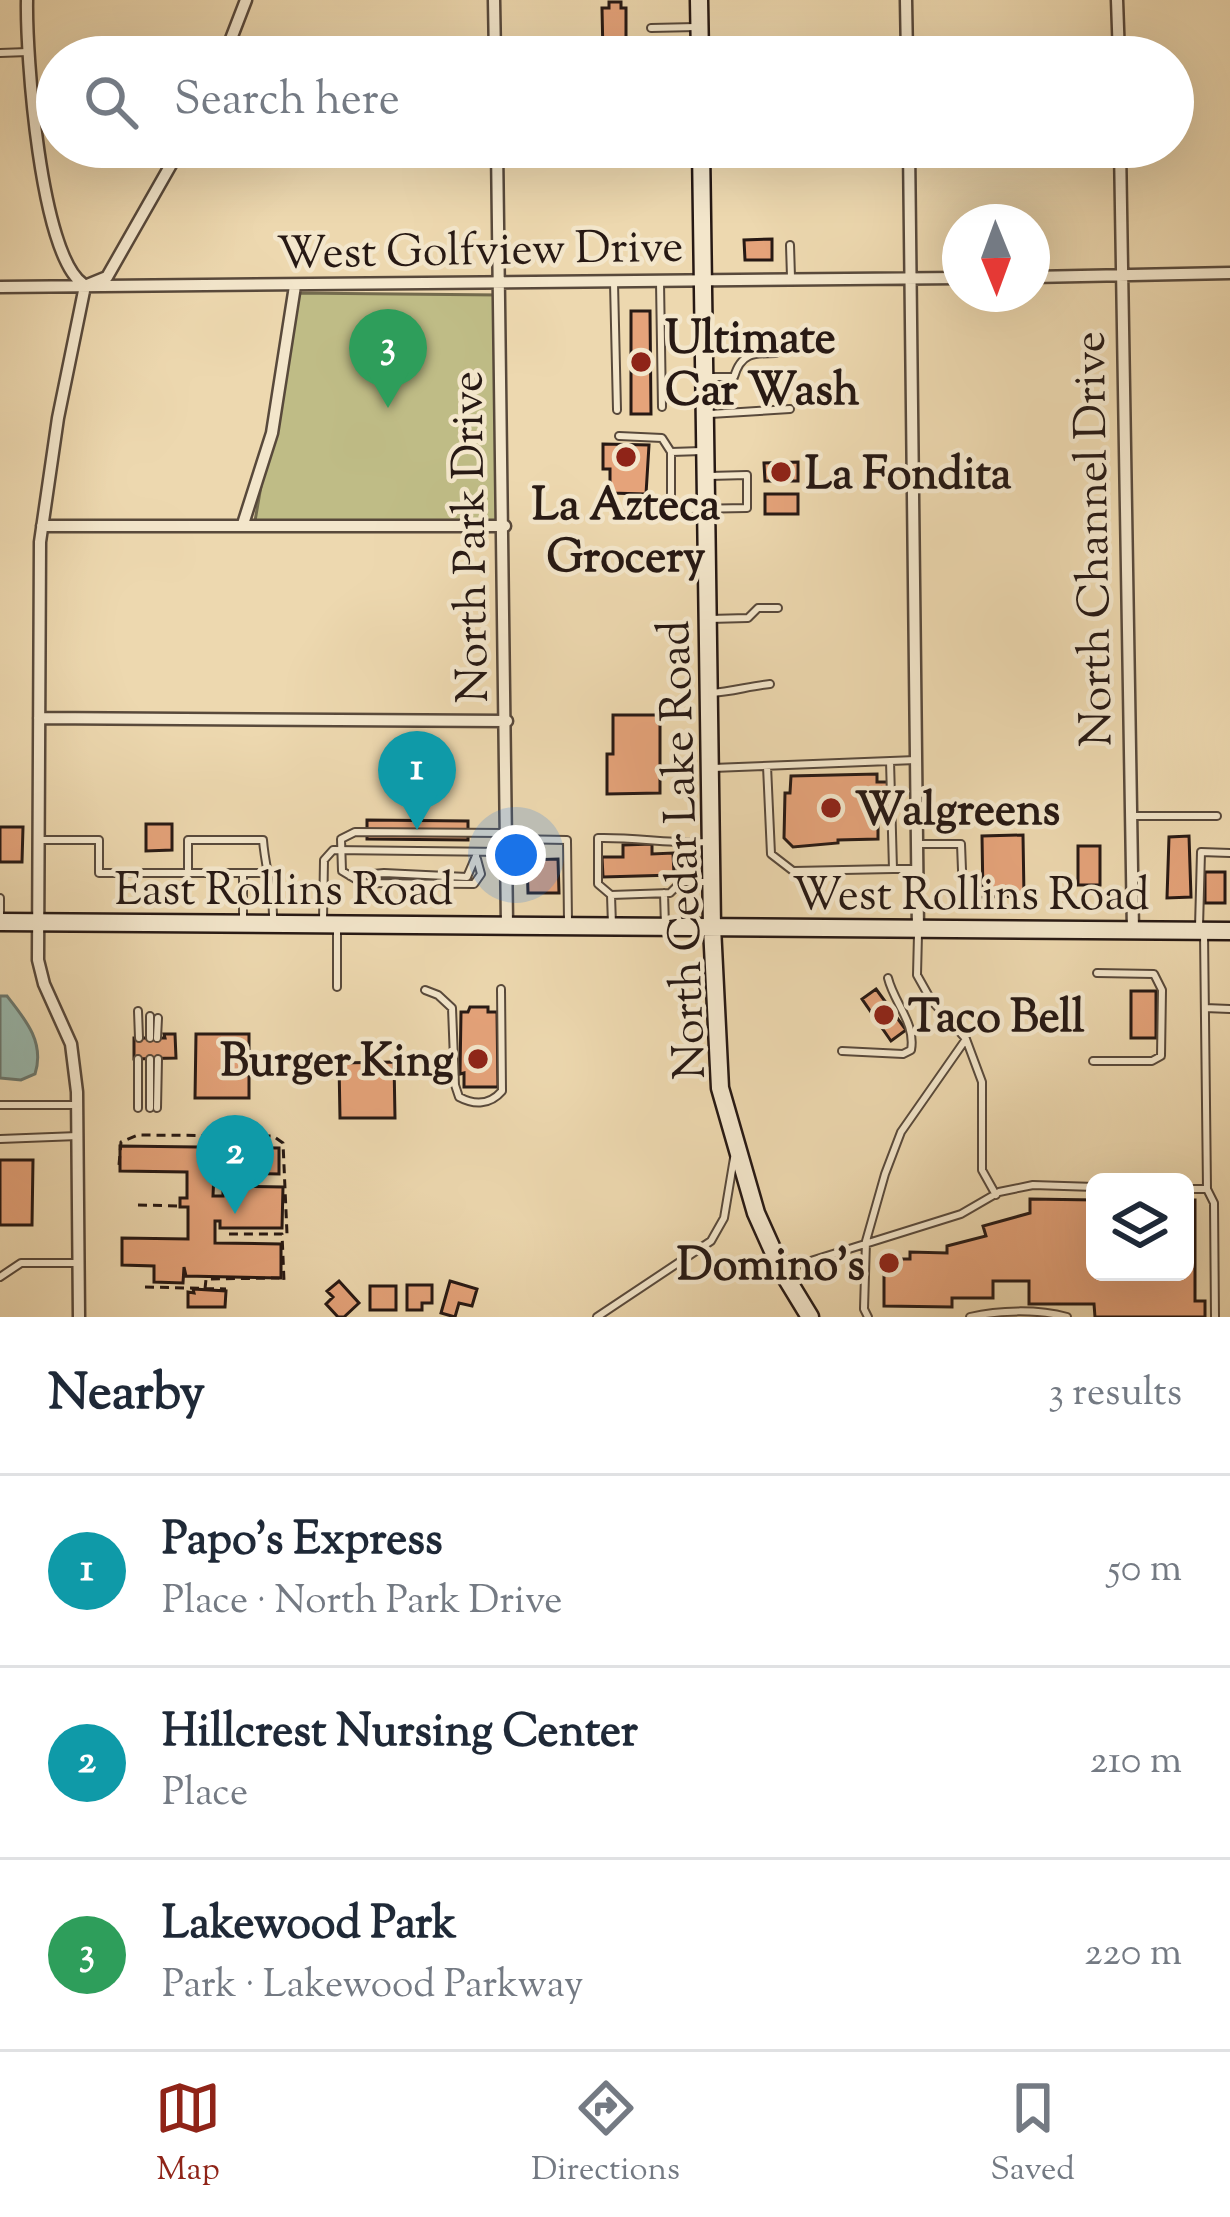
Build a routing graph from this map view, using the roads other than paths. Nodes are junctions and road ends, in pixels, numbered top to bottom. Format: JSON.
{"nodes":[{"id":1,"x":27,"y":0,"type":"edge"},
{"id":2,"x":246,"y":0,"type":"edge"},
{"id":3,"x":494,"y":0,"type":"edge"},
{"id":4,"x":700,"y":0,"type":"edge"},
{"id":5,"x":906,"y":0,"type":"edge"},
{"id":6,"x":1118,"y":0,"type":"edge"},
{"id":7,"x":700,"y":27,"type":"junction"},
{"id":8,"x":651,"y":28,"type":"dead end"},
{"id":9,"x":234,"y":36,"type":"edge"},
{"id":10,"x":495,"y":36,"type":"edge"},
{"id":11,"x":700,"y":36,"type":"edge"},
{"id":12,"x":907,"y":36,"type":"edge"},
{"id":13,"x":1118,"y":36,"type":"edge"},
{"id":14,"x":0,"y":52,"type":"edge"},
{"id":15,"x":28,"y":52,"type":"junction"},
{"id":16,"x":36,"y":127,"type":"edge"},
{"id":17,"x":43,"y":168,"type":"edge"},
{"id":18,"x":169,"y":168,"type":"edge"},
{"id":19,"x":497,"y":168,"type":"edge"},
{"id":20,"x":701,"y":168,"type":"edge"},
{"id":21,"x":909,"y":168,"type":"edge"},
{"id":22,"x":1120,"y":168,"type":"edge"},
{"id":23,"x":790,"y":245,"type":"dead end"},
{"id":24,"x":1230,"y":273,"type":"edge"},
{"id":25,"x":1123,"y":275,"type":"junction"},
{"id":26,"x":1050,"y":277,"type":"edge"},
{"id":27,"x":942,"y":278,"type":"edge"},
{"id":28,"x":911,"y":279,"type":"junction"},
{"id":29,"x":791,"y":281,"type":"junction"},
{"id":30,"x":703,"y":282,"type":"junction"},
{"id":31,"x":614,"y":283,"type":"junction"},
{"id":32,"x":660,"y":283,"type":"junction"},
{"id":33,"x":500,"y":285,"type":"junction"},
{"id":34,"x":86,"y":286,"type":"junction"},
{"id":35,"x":295,"y":286,"type":"junction"},
{"id":36,"x":0,"y":287,"type":"edge"},
{"id":37,"x":776,"y":353,"type":"dead end"},
{"id":38,"x":705,"y":377,"type":"junction"},
{"id":39,"x":662,"y":407,"type":"dead end"},
{"id":40,"x":790,"y":409,"type":"dead end"},
{"id":41,"x":617,"y":410,"type":"dead end"},
{"id":42,"x":705,"y":415,"type":"junction"},
{"id":43,"x":619,"y":436,"type":"dead end"},
{"id":44,"x":706,"y":450,"type":"junction"},
{"id":45,"x":671,"y":452,"type":"junction"},
{"id":46,"x":706,"y":476,"type":"junction"},
{"id":47,"x":706,"y":508,"type":"junction"},
{"id":48,"x":671,"y":509,"type":"junction"},
{"id":49,"x":633,"y":510,"type":"dead end"},
{"id":50,"x":243,"y":524,"type":"junction"},
{"id":51,"x":42,"y":526,"type":"junction"},
{"id":52,"x":505,"y":526,"type":"junction"},
{"id":53,"x":778,"y":608,"type":"dead end"},
{"id":54,"x":708,"y":619,"type":"junction"},
{"id":55,"x":770,"y":684,"type":"dead end"},
{"id":56,"x":709,"y":692,"type":"junction"},
{"id":57,"x":39,"y":718,"type":"junction"},
{"id":58,"x":507,"y":721,"type":"junction"},
{"id":59,"x":917,"y":760,"type":"junction"},
{"id":60,"x":890,"y":761,"type":"junction"},
{"id":61,"x":767,"y":766,"type":"junction"},
{"id":62,"x":710,"y":768,"type":"junction"},
{"id":63,"x":1131,"y":816,"type":"junction"},
{"id":64,"x":1217,"y":816,"type":"dead end"},
{"id":65,"x":39,"y":840,"type":"junction"},
{"id":66,"x":507,"y":841,"type":"junction"},
{"id":67,"x":711,"y":842,"type":"junction"},
{"id":68,"x":680,"y":843,"type":"junction"},
{"id":69,"x":917,"y":844,"type":"junction"},
{"id":70,"x":340,"y":850,"type":"junction"},
{"id":71,"x":1230,"y":853,"type":"edge"},
{"id":72,"x":476,"y":856,"type":"junction"},
{"id":73,"x":893,"y":869,"type":"junction"},
{"id":74,"x":918,"y":869,"type":"junction"},
{"id":75,"x":188,"y":873,"type":"junction"},
{"id":76,"x":243,"y":873,"type":"junction"},
{"id":77,"x":266,"y":873,"type":"junction"},
{"id":78,"x":681,"y":882,"type":"junction"},
{"id":79,"x":711,"y":882,"type":"junction"},
{"id":80,"x":664,"y":893,"type":"junction"},
{"id":81,"x":611,"y":896,"type":"junction"},
{"id":82,"x":963,"y":896,"type":"dead end"},
{"id":83,"x":0,"y":898,"type":"edge"},
{"id":84,"x":0,"y":922,"type":"edge"},
{"id":85,"x":38,"y":922,"type":"junction"},
{"id":86,"x":243,"y":924,"type":"junction"},
{"id":87,"x":273,"y":924,"type":"junction"},
{"id":88,"x":330,"y":924,"type":"junction"},
{"id":89,"x":507,"y":925,"type":"junction"},
{"id":90,"x":568,"y":926,"type":"junction"},
{"id":91,"x":612,"y":926,"type":"junction"},
{"id":92,"x":665,"y":926,"type":"junction"},
{"id":93,"x":712,"y":927,"type":"junction"},
{"id":94,"x":918,"y":930,"type":"junction"},
{"id":95,"x":1133,"y":931,"type":"junction"},
{"id":96,"x":1202,"y":931,"type":"junction"},
{"id":97,"x":1230,"y":932,"type":"edge"},
{"id":98,"x":1097,"y":973,"type":"dead end"},
{"id":99,"x":888,"y":978,"type":"dead end"},
{"id":100,"x":337,"y":987,"type":"dead end"},
{"id":101,"x":501,"y":989,"type":"dead end"},
{"id":102,"x":425,"y":990,"type":"dead end"},
{"id":103,"x":1205,"y":1008,"type":"junction"},
{"id":104,"x":1230,"y":1009,"type":"edge"},
{"id":105,"x":138,"y":1010,"type":"dead end"},
{"id":106,"x":154,"y":1017,"type":"dead end"},
{"id":107,"x":139,"y":1038,"type":"dead end"},
{"id":108,"x":154,"y":1038,"type":"dead end"},
{"id":109,"x":966,"y":1039,"type":"junction"},
{"id":110,"x":842,"y":1051,"type":"dead end"},
{"id":111,"x":138,"y":1059,"type":"dead end"},
{"id":112,"x":154,"y":1059,"type":"dead end"},
{"id":113,"x":1093,"y":1061,"type":"dead end"},
{"id":114,"x":0,"y":1105,"type":"edge"},
{"id":115,"x":77,"y":1105,"type":"junction"},
{"id":116,"x":139,"y":1108,"type":"dead end"},
{"id":117,"x":154,"y":1108,"type":"dead end"},
{"id":118,"x":78,"y":1136,"type":"junction"},
{"id":119,"x":0,"y":1139,"type":"edge"},
{"id":120,"x":737,"y":1145,"type":"junction"},
{"id":121,"x":1086,"y":1187,"type":"edge"},
{"id":122,"x":1194,"y":1189,"type":"edge"},
{"id":123,"x":1207,"y":1189,"type":"junction"},
{"id":124,"x":995,"y":1195,"type":"junction"},
{"id":125,"x":866,"y":1241,"type":"junction"},
{"id":126,"x":79,"y":1263,"type":"junction"},
{"id":127,"x":782,"y":1270,"type":"junction"},
{"id":128,"x":0,"y":1277,"type":"edge"},
{"id":129,"x":79,"y":1317,"type":"edge"},
{"id":130,"x":597,"y":1317,"type":"edge"},
{"id":131,"x":809,"y":1317,"type":"edge"},
{"id":132,"x":868,"y":1317,"type":"edge"},
{"id":133,"x":970,"y":1317,"type":"edge"},
{"id":134,"x":1067,"y":1317,"type":"edge"},
{"id":135,"x":1215,"y":1317,"type":"edge"}],
"edges":[{"from":1,"to":15,"type":"street"},
{"from":2,"to":9,"type":"street"},
{"from":3,"to":10,"type":"street"},
{"from":4,"to":7,"type":"main road"},
{"from":5,"to":12,"type":"street"},
{"from":6,"to":13,"type":"street"},
{"from":7,"to":8,"type":"lane"},
{"from":7,"to":11,"type":"main road"},
{"from":14,"to":15,"type":"lane"},
{"from":15,"to":16,"type":"street"},
{"from":17,"to":34,"type":"street"},
{"from":18,"to":34,"type":"street"},
{"from":19,"to":33,"type":"street","name":"North Park Drive"},
{"from":20,"to":30,"type":"main road","name":"North Cedar Lake Road"},
{"from":21,"to":28,"type":"street"},
{"from":22,"to":25,"type":"street","name":"North Channel Drive"},
{"from":23,"to":29,"type":"lane"},
{"from":24,"to":25,"type":"street"},
{"from":25,"to":26,"type":"street"},
{"from":25,"to":63,"type":"street","name":"North Channel Drive"},
{"from":27,"to":28,"type":"street","name":"West Golfview Drive"},
{"from":28,"to":29,"type":"street","name":"West Golfview Drive"},
{"from":28,"to":59,"type":"street"},
{"from":29,"to":30,"type":"street","name":"West Golfview Drive"},
{"from":30,"to":32,"type":"street","name":"West Golfview Drive"},
{"from":30,"to":38,"type":"main road","name":"North Cedar Lake Road"},
{"from":31,"to":32,"type":"street","name":"West Golfview Drive"},
{"from":31,"to":33,"type":"street","name":"West Golfview Drive"},
{"from":31,"to":41,"type":"lane"},
{"from":32,"to":39,"type":"lane"},
{"from":33,"to":35,"type":"street","name":"West Golfview Drive"},
{"from":33,"to":52,"type":"street","name":"North Park Drive"},
{"from":34,"to":35,"type":"street","name":"West Golfview Drive"},
{"from":34,"to":36,"type":"street","name":"West Golfview Drive"},
{"from":34,"to":51,"type":"street"},
{"from":35,"to":50,"type":"street"},
{"from":37,"to":38,"type":"lane"},
{"from":38,"to":42,"type":"main road","name":"North Cedar Lake Road"},
{"from":40,"to":42,"type":"lane"},
{"from":42,"to":44,"type":"main road","name":"North Cedar Lake Road"},
{"from":43,"to":45,"type":"lane"},
{"from":44,"to":45,"type":"lane"},
{"from":44,"to":46,"type":"main road","name":"North Cedar Lake Road"},
{"from":45,"to":48,"type":"lane"},
{"from":46,"to":47,"type":"main road","name":"North Cedar Lake Road"},
{"from":46,"to":47,"type":"lane"},
{"from":47,"to":48,"type":"lane"},
{"from":47,"to":54,"type":"main road","name":"North Cedar Lake Road"},
{"from":48,"to":49,"type":"lane"},
{"from":50,"to":51,"type":"street"},
{"from":50,"to":52,"type":"street"},
{"from":51,"to":57,"type":"street"},
{"from":52,"to":58,"type":"street","name":"North Park Drive"},
{"from":53,"to":54,"type":"lane"},
{"from":54,"to":56,"type":"main road","name":"North Cedar Lake Road"},
{"from":55,"to":56,"type":"lane"},
{"from":56,"to":62,"type":"main road","name":"North Cedar Lake Road"},
{"from":57,"to":58,"type":"street"},
{"from":57,"to":65,"type":"street"},
{"from":58,"to":66,"type":"street","name":"North Park Drive"},
{"from":59,"to":60,"type":"lane"},
{"from":59,"to":69,"type":"street"},
{"from":60,"to":61,"type":"lane"},
{"from":60,"to":73,"type":"lane"},
{"from":61,"to":62,"type":"lane"},
{"from":61,"to":73,"type":"lane"},
{"from":62,"to":67,"type":"main road","name":"North Cedar Lake Road"},
{"from":63,"to":64,"type":"lane"},
{"from":63,"to":95,"type":"street","name":"North Channel Drive"},
{"from":65,"to":75,"type":"lane"},
{"from":65,"to":85,"type":"street"},
{"from":66,"to":70,"type":"lane"},
{"from":66,"to":72,"type":"lane"},
{"from":66,"to":89,"type":"street","name":"North Park Drive"},
{"from":66,"to":90,"type":"lane"},
{"from":67,"to":68,"type":"lane"},
{"from":67,"to":79,"type":"main road","name":"North Cedar Lake Road"},
{"from":68,"to":78,"type":"lane"},
{"from":68,"to":81,"type":"lane"},
{"from":69,"to":74,"type":"street"},
{"from":69,"to":82,"type":"lane"},
{"from":70,"to":72,"type":"lane"},
{"from":70,"to":72,"type":"lane"},
{"from":70,"to":88,"type":"lane"},
{"from":71,"to":96,"type":"lane"},
{"from":73,"to":74,"type":"lane"},
{"from":74,"to":94,"type":"street"},
{"from":75,"to":76,"type":"lane"},
{"from":75,"to":77,"type":"lane"},
{"from":76,"to":77,"type":"lane"},
{"from":76,"to":86,"type":"lane"},
{"from":77,"to":87,"type":"lane"},
{"from":78,"to":79,"type":"lane"},
{"from":78,"to":80,"type":"lane"},
{"from":79,"to":93,"type":"main road","name":"North Cedar Lake Road"},
{"from":80,"to":81,"type":"lane"},
{"from":80,"to":92,"type":"lane"},
{"from":81,"to":91,"type":"lane"},
{"from":83,"to":84,"type":"lane"},
{"from":84,"to":85,"type":"main road","name":"East Rollins Road"},
{"from":85,"to":86,"type":"main road","name":"East Rollins Road"},
{"from":85,"to":115,"type":"street"},
{"from":86,"to":87,"type":"main road","name":"East Rollins Road"},
{"from":87,"to":88,"type":"main road","name":"East Rollins Road"},
{"from":88,"to":89,"type":"main road","name":"East Rollins Road"},
{"from":88,"to":100,"type":"lane"},
{"from":89,"to":90,"type":"main road","name":"East Rollins Road"},
{"from":90,"to":91,"type":"main road","name":"East Rollins Road"},
{"from":91,"to":92,"type":"main road","name":"East Rollins Road"},
{"from":92,"to":93,"type":"main road","name":"East Rollins Road"},
{"from":93,"to":94,"type":"main road","name":"West Rollins Road"},
{"from":93,"to":120,"type":"main road","name":"North Cedar Lake Road"},
{"from":94,"to":95,"type":"main road","name":"West Rollins Road"},
{"from":94,"to":109,"type":"lane"},
{"from":95,"to":96,"type":"main road","name":"West Rollins Road"},
{"from":96,"to":97,"type":"main road","name":"West Rollins Road"},
{"from":96,"to":103,"type":"lane"},
{"from":98,"to":113,"type":"lane"},
{"from":99,"to":110,"type":"lane"},
{"from":101,"to":102,"type":"lane"},
{"from":103,"to":104,"type":"lane"},
{"from":103,"to":123,"type":"lane"},
{"from":105,"to":107,"type":"lane"},
{"from":106,"to":108,"type":"lane"},
{"from":109,"to":124,"type":"lane"},
{"from":109,"to":125,"type":"lane"},
{"from":111,"to":116,"type":"lane"},
{"from":112,"to":117,"type":"lane"},
{"from":114,"to":115,"type":"lane"},
{"from":115,"to":118,"type":"street"},
{"from":118,"to":119,"type":"lane"},
{"from":118,"to":126,"type":"street"},
{"from":120,"to":127,"type":"main road","name":"North Cedar Lake Road"},
{"from":120,"to":130,"type":"lane"},
{"from":121,"to":124,"type":"lane"},
{"from":122,"to":123,"type":"lane"},
{"from":123,"to":135,"type":"lane"},
{"from":124,"to":125,"type":"lane"},
{"from":125,"to":127,"type":"lane"},
{"from":125,"to":132,"type":"lane"},
{"from":126,"to":128,"type":"lane"},
{"from":126,"to":129,"type":"street"},
{"from":127,"to":131,"type":"main road","name":"North Cedar Lake Road"},
{"from":133,"to":134,"type":"lane"}]}
